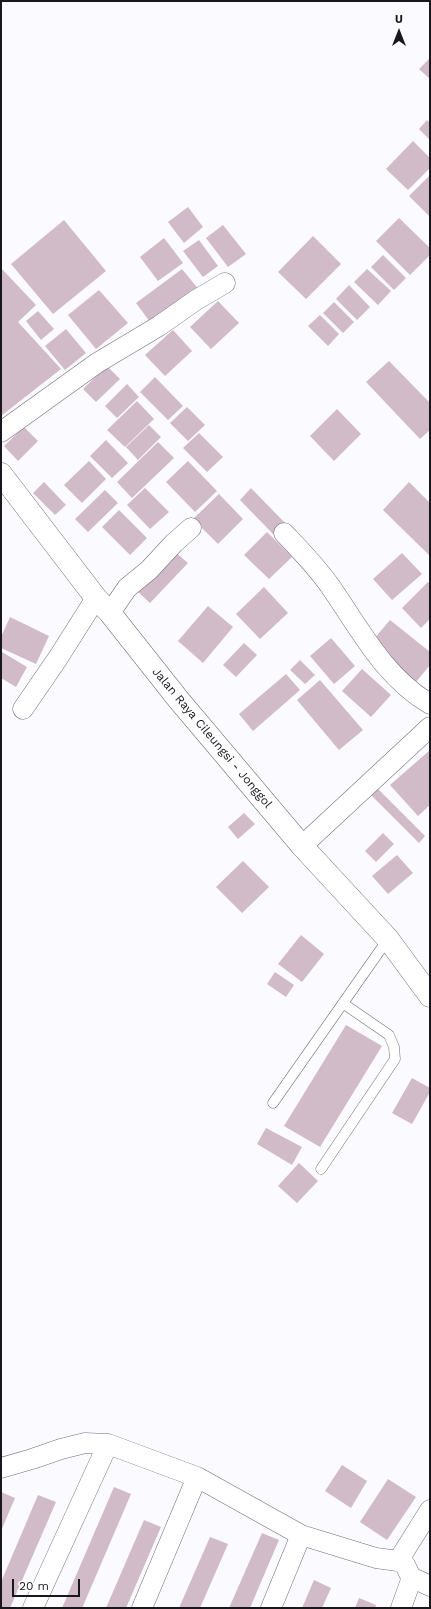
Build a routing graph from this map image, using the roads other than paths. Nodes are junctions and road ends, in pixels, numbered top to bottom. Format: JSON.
{"nodes":[{"id":1,"x":225,"y":283,"type":"dead end"},
{"id":2,"x":1,"y":432,"type":"edge"},
{"id":3,"x":1,"y":474,"type":"edge"},
{"id":4,"x":192,"y":528,"type":"dead end"},
{"id":5,"x":284,"y":533,"type":"dead end"},
{"id":6,"x":103,"y":605,"type":"junction"},
{"id":7,"x":430,"y":704,"type":"edge"},
{"id":8,"x":23,"y":709,"type":"dead end"},
{"id":9,"x":430,"y":727,"type":"edge"},
{"id":10,"x":302,"y":846,"type":"junction"},
{"id":11,"x":388,"y":939,"type":"junction"},
{"id":12,"x":430,"y":996,"type":"edge"},
{"id":13,"x":344,"y":1004,"type":"junction"},
{"id":14,"x":273,"y":1104,"type":"dead end"},
{"id":15,"x":321,"y":1168,"type":"dead end"},
{"id":16,"x":108,"y":1444,"type":"junction"},
{"id":17,"x":1,"y":1468,"type":"edge"},
{"id":18,"x":197,"y":1477,"type":"junction"},
{"id":19,"x":430,"y":1510,"type":"edge"},
{"id":20,"x":301,"y":1535,"type":"junction"},
{"id":21,"x":398,"y":1561,"type":"junction"},
{"id":22,"x":411,"y":1577,"type":"junction"},
{"id":23,"x":430,"y":1586,"type":"edge"},
{"id":24,"x":33,"y":1608,"type":"edge"},
{"id":25,"x":142,"y":1608,"type":"edge"},
{"id":26,"x":271,"y":1608,"type":"edge"},
{"id":27,"x":401,"y":1608,"type":"edge"}],
"edges":[{"from":1,"to":2,"type":"street"},
{"from":3,"to":6,"type":"main road","name":"Jalan Raya Cileungsi - Jonggol"},
{"from":4,"to":6,"type":"street"},
{"from":5,"to":7,"type":"street"},
{"from":6,"to":8,"type":"street"},
{"from":6,"to":10,"type":"main road","name":"Jalan Raya Cileungsi - Jonggol"},
{"from":9,"to":10,"type":"street"},
{"from":10,"to":11,"type":"main road","name":"Jalan Raya Cileungsi - Jonggol"},
{"from":11,"to":12,"type":"main road","name":"Jalan Raya Cileungsi - Jonggol"},
{"from":11,"to":13,"type":"lane"},
{"from":13,"to":14,"type":"lane"},
{"from":13,"to":15,"type":"lane"},
{"from":16,"to":17,"type":"street"},
{"from":16,"to":18,"type":"street"},
{"from":16,"to":24,"type":"street"},
{"from":18,"to":20,"type":"street"},
{"from":18,"to":25,"type":"street"},
{"from":19,"to":21,"type":"street"},
{"from":20,"to":21,"type":"street"},
{"from":20,"to":26,"type":"street"},
{"from":21,"to":22,"type":"street"},
{"from":22,"to":23,"type":"street"},
{"from":22,"to":27,"type":"street"}]}
